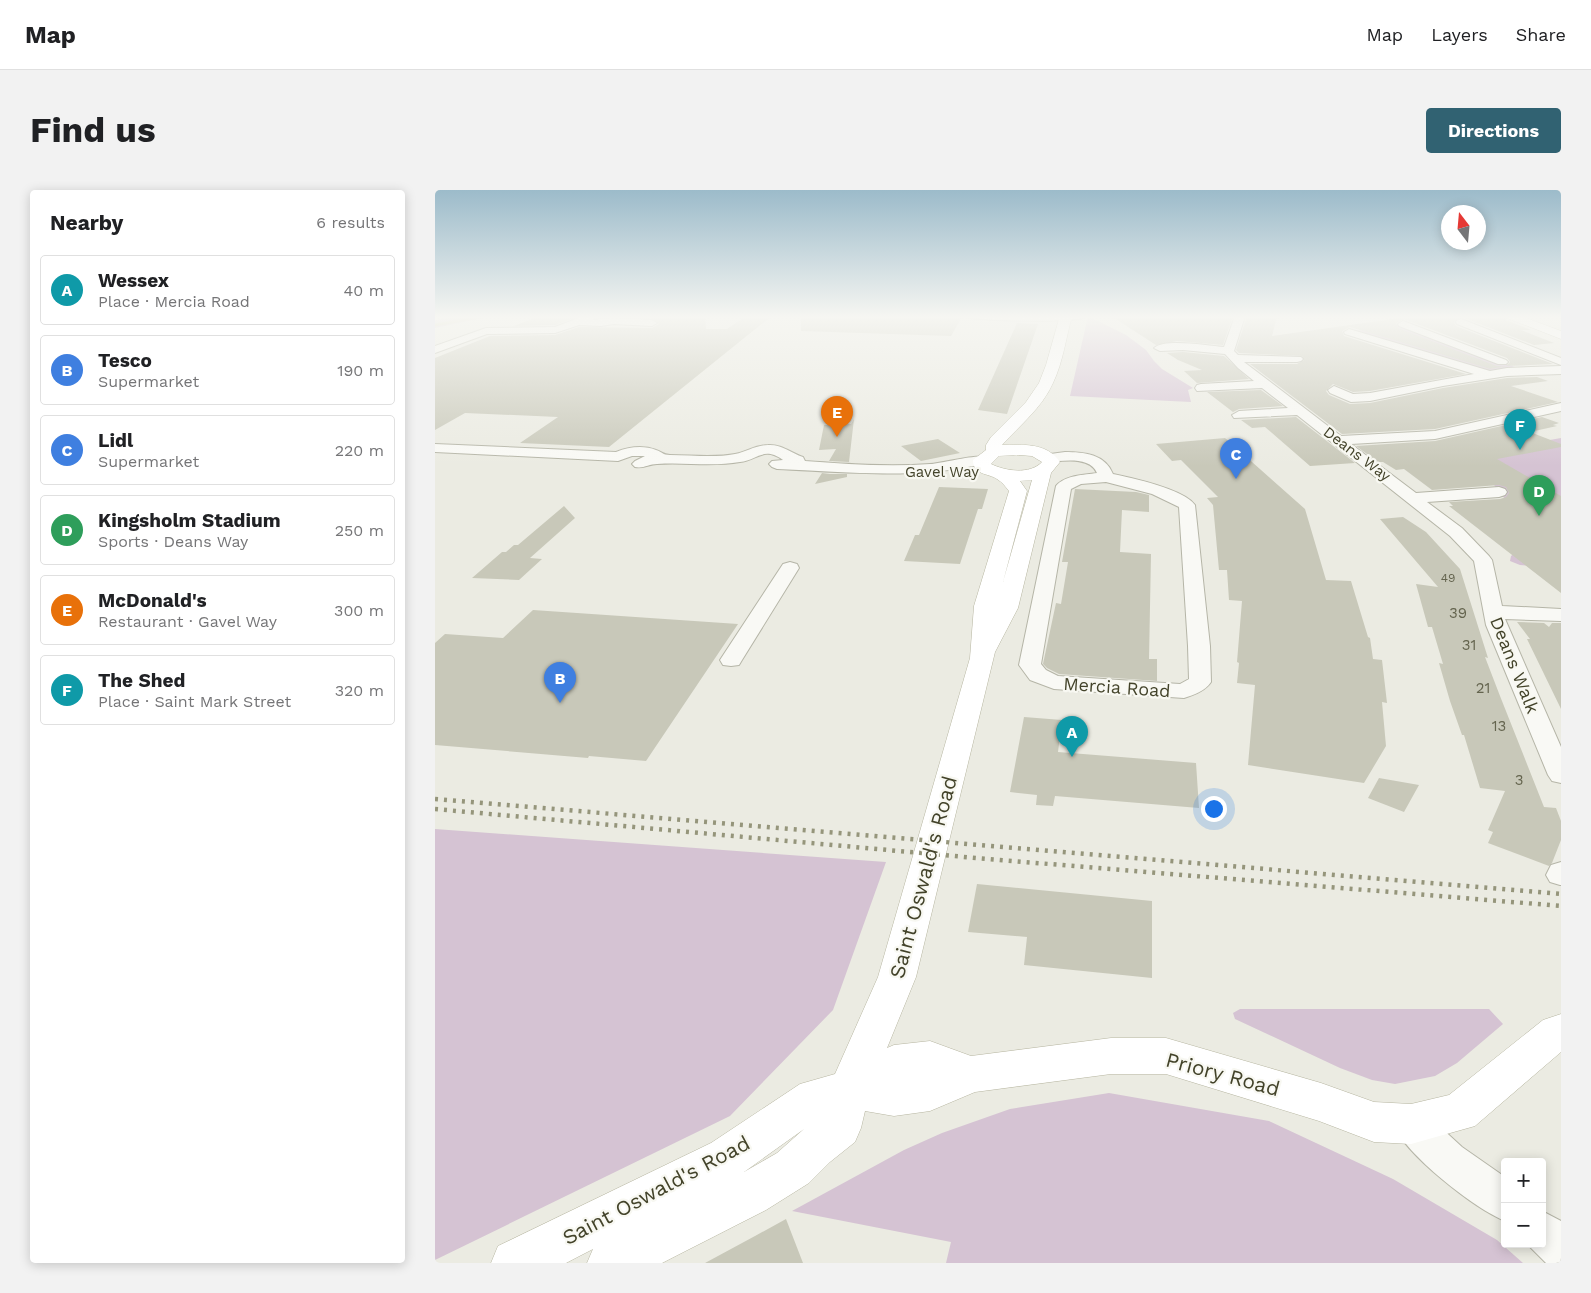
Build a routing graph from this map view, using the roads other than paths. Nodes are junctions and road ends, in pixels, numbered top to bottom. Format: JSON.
{"nodes":[{"id":1,"x":1052,"y":366,"type":"edge"},
{"id":2,"x":1066,"y":366,"type":"edge"},
{"id":3,"x":1244,"y":366,"type":"edge"},
{"id":4,"x":1465,"y":366,"type":"edge"},
{"id":5,"x":1512,"y":366,"type":"edge"},
{"id":6,"x":1561,"y":370,"type":"edge"},
{"id":7,"x":1525,"y":371,"type":"junction"},
{"id":8,"x":1492,"y":374,"type":"junction"},
{"id":9,"x":1063,"y":381,"type":"dead end"},
{"id":10,"x":1265,"y":384,"type":"junction"},
{"id":11,"x":1201,"y":388,"type":"dead end"},
{"id":12,"x":1334,"y":390,"type":"dead end"},
{"id":13,"x":1561,"y":407,"type":"edge"},
{"id":14,"x":1299,"y":411,"type":"junction"},
{"id":15,"x":1245,"y":413,"type":"dead end"},
{"id":16,"x":1339,"y":440,"type":"junction"},
{"id":17,"x":435,"y":448,"type":"edge"},
{"id":18,"x":740,"y":458,"type":"junction"},
{"id":19,"x":782,"y":460,"type":"junction"},
{"id":20,"x":1046,"y":464,"type":"junction"},
{"id":21,"x":993,"y":465,"type":"junction"},
{"id":22,"x":1106,"y":477,"type":"junction"},
{"id":23,"x":1499,"y":492,"type":"dead end"},
{"id":24,"x":1414,"y":498,"type":"junction"},
{"id":25,"x":1456,"y":532,"type":"joint"},
{"id":26,"x":790,"y":568,"type":"dead end"},
{"id":27,"x":1493,"y":612,"type":"junction"},
{"id":28,"x":1561,"y":615,"type":"edge"},
{"id":29,"x":982,"y":658,"type":"junction"},
{"id":30,"x":731,"y":660,"type":"dead end"},
{"id":31,"x":1561,"y":775,"type":"edge"},
{"id":32,"x":1561,"y":1031,"type":"edge"},
{"id":33,"x":848,"y":1090,"type":"junction"},
{"id":34,"x":1411,"y":1124,"type":"junction"},
{"id":35,"x":1501,"y":1198,"type":"edge"},
{"id":36,"x":1546,"y":1235,"type":"edge"},
{"id":37,"x":1561,"y":1248,"type":"edge"},
{"id":38,"x":515,"y":1263,"type":"edge"},
{"id":39,"x":611,"y":1263,"type":"edge"}],
"edges":[{"from":1,"to":21,"type":"main road"},
{"from":2,"to":9,"type":"main road"},
{"from":3,"to":10,"type":"street","name":"Deans Way"},
{"from":4,"to":8,"type":"street"},
{"from":5,"to":7,"type":"street"},
{"from":6,"to":7,"type":"street"},
{"from":7,"to":8,"type":"street"},
{"from":8,"to":12,"type":"street"},
{"from":10,"to":11,"type":"street"},
{"from":10,"to":14,"type":"street","name":"Deans Way"},
{"from":13,"to":16,"type":"street"},
{"from":14,"to":15,"type":"street"},
{"from":14,"to":16,"type":"street","name":"Deans Way"},
{"from":16,"to":24,"type":"street","name":"Deans Way"},
{"from":17,"to":18,"type":"street"},
{"from":18,"to":19,"type":"street"},
{"from":18,"to":19,"type":"street"},
{"from":19,"to":21,"type":"street","name":"Gavel Way"},
{"from":20,"to":21,"type":"main road"},
{"from":20,"to":21,"type":"main road"},
{"from":20,"to":22,"type":"street"},
{"from":20,"to":29,"type":"main road","name":"Saint Oswald's Road"},
{"from":21,"to":29,"type":"main road","name":"Saint Oswald's Road"},
{"from":22,"to":22,"type":"street","name":"Mercia Road"},
{"from":23,"to":24,"type":"street"},
{"from":24,"to":25,"type":"street","name":"Deans Way"},
{"from":25,"to":27,"type":"street","name":"Deans Walk"},
{"from":26,"to":30,"type":"street"},
{"from":27,"to":28,"type":"street"},
{"from":27,"to":31,"type":"street","name":"Deans Walk"},
{"from":29,"to":33,"type":"main road","name":"Saint Oswald's Road"},
{"from":32,"to":34,"type":"main road","name":"Priory Road"},
{"from":33,"to":34,"type":"main road","name":"Priory Road"},
{"from":33,"to":38,"type":"main road","name":"Saint Oswald's Road"},
{"from":33,"to":39,"type":"main road","name":"Saint Oswald's Road"},
{"from":34,"to":35,"type":"street"},
{"from":36,"to":37,"type":"street"}]}
